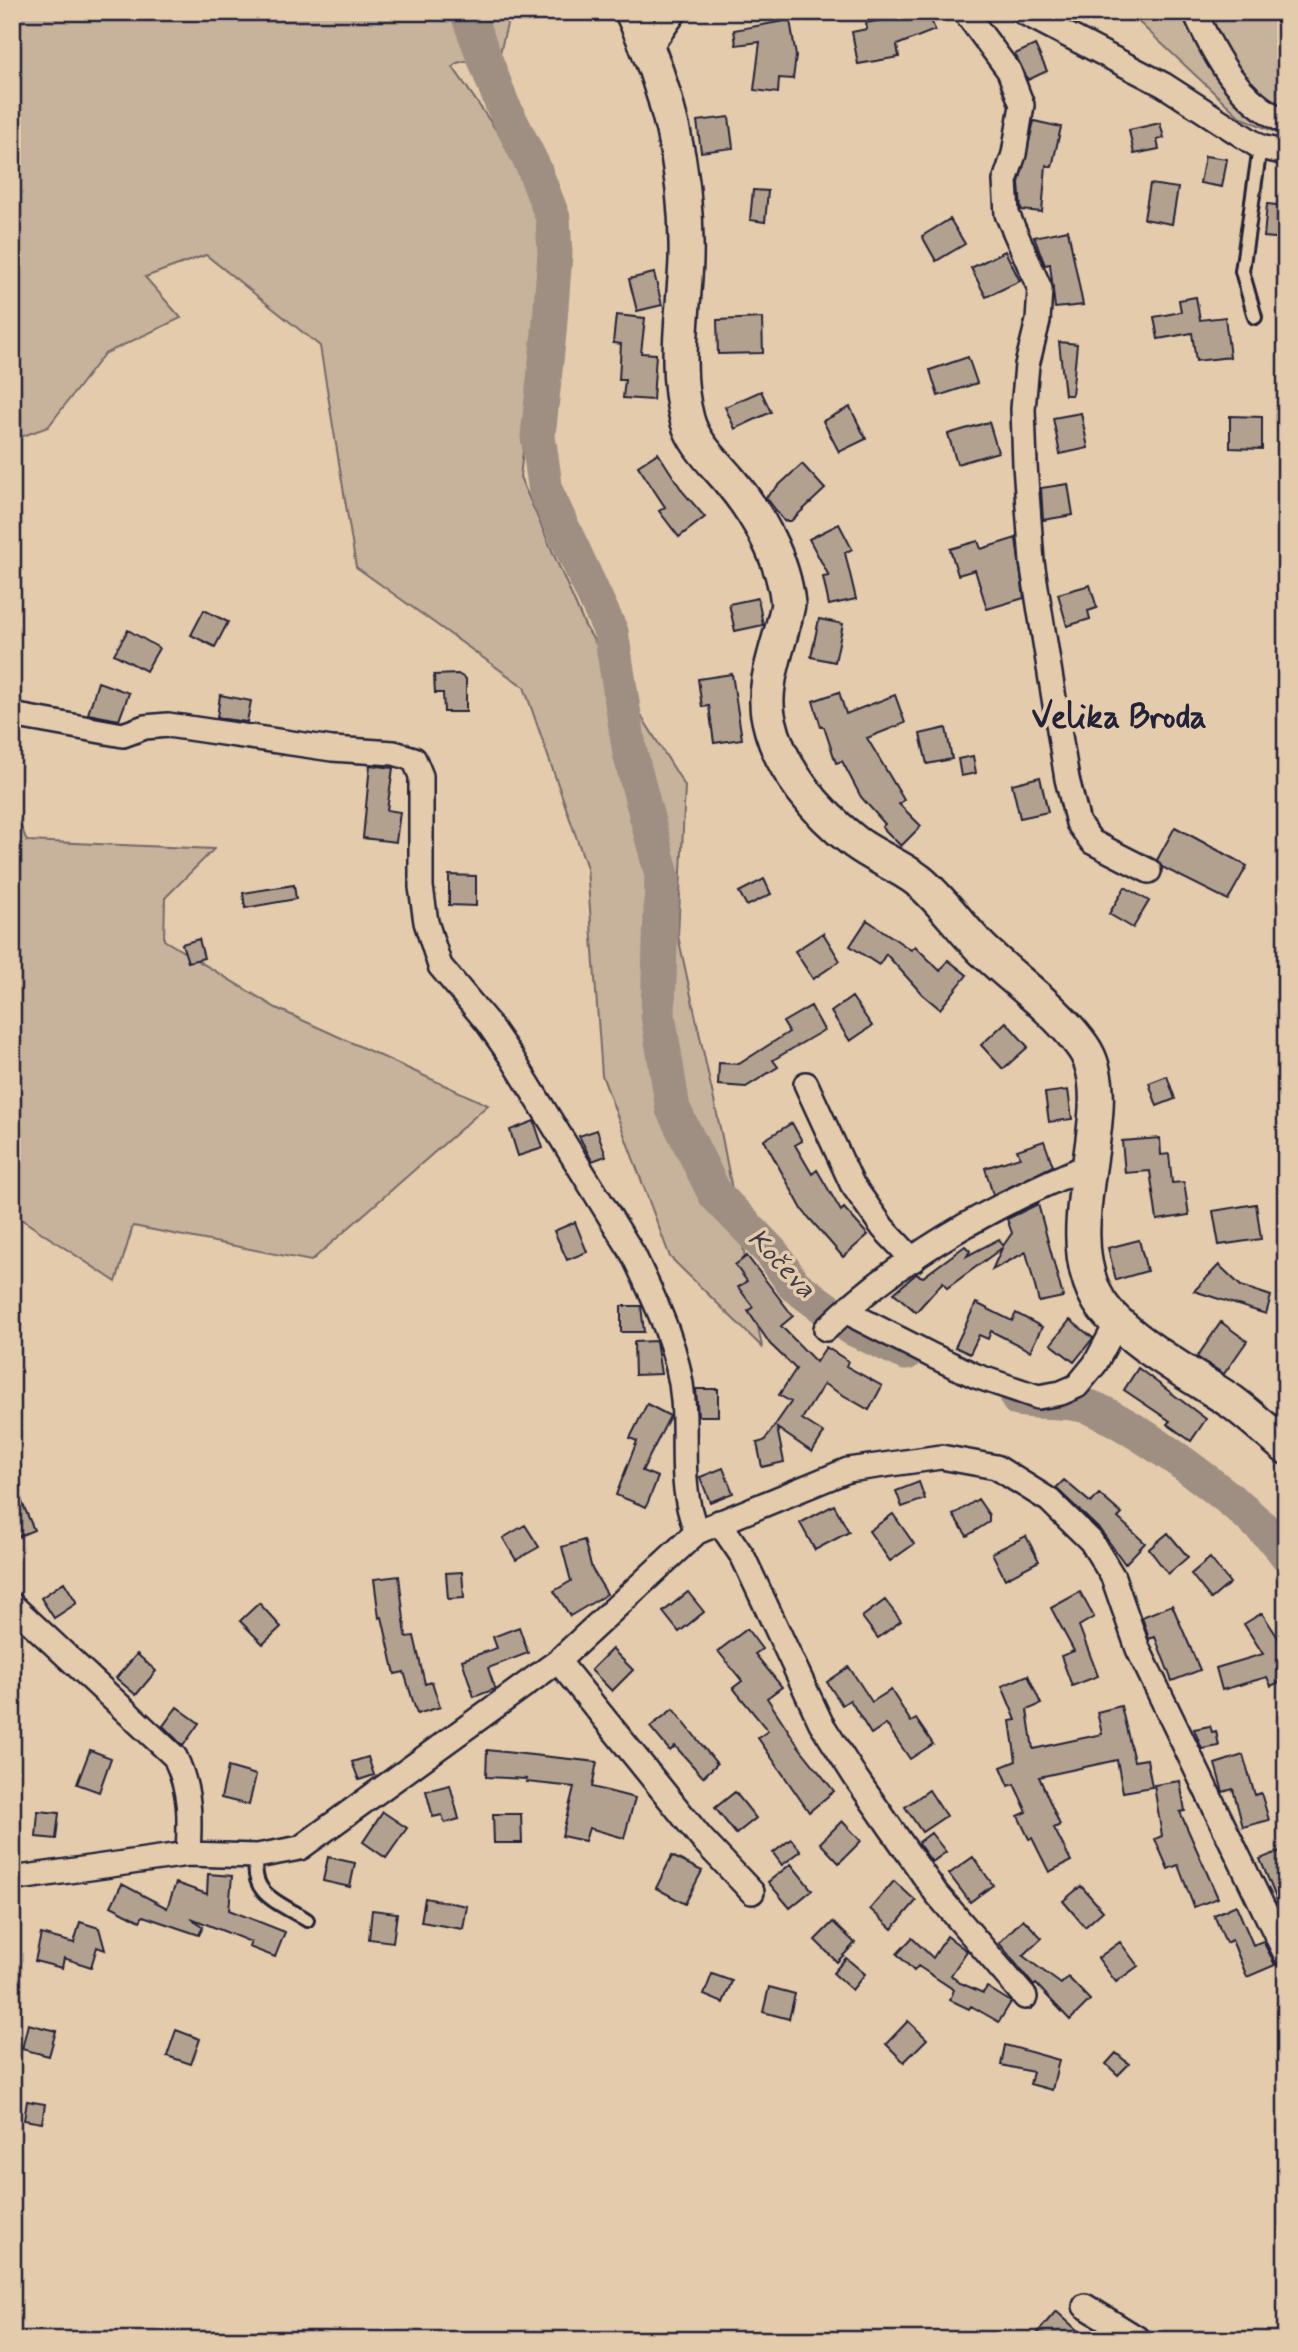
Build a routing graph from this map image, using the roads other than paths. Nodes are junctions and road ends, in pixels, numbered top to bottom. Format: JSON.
{"nodes":[{"id":1,"x":632,"y":12,"type":"edge"},
{"id":2,"x":675,"y":12,"type":"edge"},
{"id":3,"x":965,"y":12,"type":"edge"},
{"id":4,"x":1023,"y":12,"type":"edge"},
{"id":5,"x":1195,"y":12,"type":"edge"},
{"id":6,"x":649,"y":48,"type":"junction"},
{"id":7,"x":1286,"y":122,"type":"edge"},
{"id":8,"x":1260,"y":146,"type":"junction"},
{"id":9,"x":1286,"y":153,"type":"edge"},
{"id":10,"x":1255,"y":317,"type":"dead end"},
{"id":11,"x":12,"y":715,"type":"edge"},
{"id":12,"x":1149,"y":871,"type":"dead end"},
{"id":13,"x":806,"y":1084,"type":"dead end"},
{"id":14,"x":1088,"y":1166,"type":"junction"},
{"id":15,"x":913,"y":1261,"type":"junction"},
{"id":16,"x":849,"y":1307,"type":"junction"},
{"id":17,"x":1117,"y":1323,"type":"junction"},
{"id":18,"x":827,"y":1328,"type":"dead end"},
{"id":19,"x":1286,"y":1447,"type":"edge"},
{"id":20,"x":719,"y":1522,"type":"junction"},
{"id":21,"x":697,"y":1532,"type":"junction"},
{"id":22,"x":12,"y":1605,"type":"edge"},
{"id":23,"x":558,"y":1661,"type":"junction"},
{"id":24,"x":188,"y":1854,"type":"junction"},
{"id":25,"x":257,"y":1856,"type":"junction"},
{"id":26,"x":12,"y":1879,"type":"edge"},
{"id":27,"x":752,"y":1892,"type":"dead end"},
{"id":28,"x":307,"y":1920,"type":"dead end"},
{"id":29,"x":1286,"y":1955,"type":"edge"},
{"id":30,"x":1025,"y":1997,"type":"dead end"},
{"id":31,"x":1085,"y":2306,"type":"dead end"},
{"id":32,"x":1140,"y":2340,"type":"edge"}],
"edges":[{"from":1,"to":6,"type":"main road"},
{"from":2,"to":6,"type":"street"},
{"from":3,"to":12,"type":"street"},
{"from":4,"to":8,"type":"street"},
{"from":5,"to":7,"type":"street"},
{"from":6,"to":14,"type":"main road"},
{"from":8,"to":9,"type":"street"},
{"from":8,"to":10,"type":"lane"},
{"from":11,"to":21,"type":"street"},
{"from":13,"to":15,"type":"street"},
{"from":14,"to":15,"type":"street"},
{"from":14,"to":17,"type":"main road"},
{"from":15,"to":16,"type":"street"},
{"from":16,"to":17,"type":"street"},
{"from":16,"to":18,"type":"street"},
{"from":17,"to":19,"type":"main road"},
{"from":20,"to":21,"type":"street"},
{"from":20,"to":29,"type":"street"},
{"from":20,"to":30,"type":"street"},
{"from":21,"to":23,"type":"street"},
{"from":22,"to":24,"type":"street"},
{"from":23,"to":25,"type":"street"},
{"from":23,"to":27,"type":"street"},
{"from":24,"to":25,"type":"street"},
{"from":24,"to":26,"type":"street"},
{"from":25,"to":28,"type":"lane"},
{"from":31,"to":32,"type":"street"}]}
